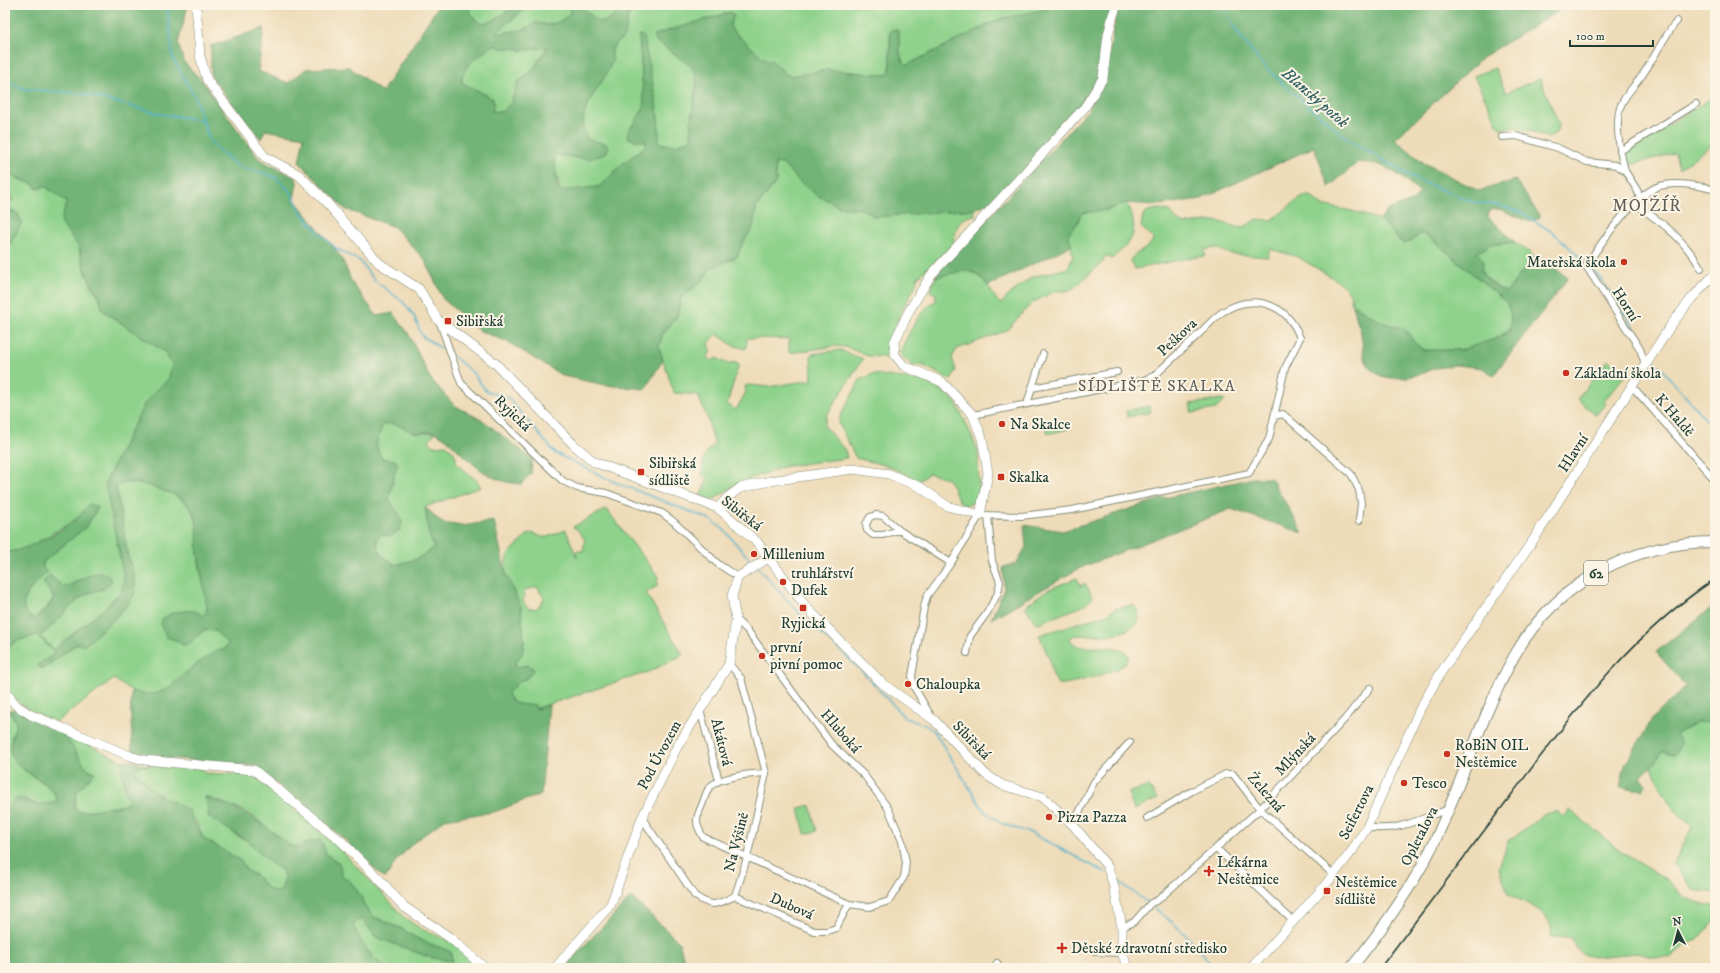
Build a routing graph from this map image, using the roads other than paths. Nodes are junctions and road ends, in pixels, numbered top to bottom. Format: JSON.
{"nodes":[{"id":1,"x":196,"y":5,"type":"edge"},
{"id":2,"x":1117,"y":5,"type":"edge"},
{"id":3,"x":1677,"y":21,"type":"dead end"},
{"id":4,"x":1696,"y":104,"type":"dead end"},
{"id":5,"x":1502,"y":137,"type":"dead end"},
{"id":6,"x":1620,"y":151,"type":"junction"},
{"id":7,"x":1625,"y":170,"type":"junction"},
{"id":8,"x":1715,"y":190,"type":"edge"},
{"id":9,"x":1640,"y":198,"type":"junction"},
{"id":10,"x":1635,"y":204,"type":"junction"},
{"id":11,"x":1701,"y":268,"type":"dead end"},
{"id":12,"x":1715,"y":274,"type":"edge"},
{"id":13,"x":438,"y":320,"type":"junction"},
{"id":14,"x":1043,"y":354,"type":"dead end"},
{"id":15,"x":1645,"y":364,"type":"junction"},
{"id":16,"x":1117,"y":372,"type":"dead end"},
{"id":17,"x":1632,"y":386,"type":"junction"},
{"id":18,"x":1032,"y":388,"type":"junction"},
{"id":19,"x":1027,"y":404,"type":"junction"},
{"id":20,"x":973,"y":415,"type":"junction"},
{"id":21,"x":1274,"y":416,"type":"junction"},
{"id":22,"x":1715,"y":480,"type":"edge"},
{"id":23,"x":718,"y":508,"type":"junction"},
{"id":24,"x":984,"y":515,"type":"junction"},
{"id":25,"x":1359,"y":521,"type":"dead end"},
{"id":26,"x":899,"y":530,"type":"junction"},
{"id":27,"x":1715,"y":542,"type":"edge"},
{"id":28,"x":770,"y":557,"type":"junction"},
{"id":29,"x":951,"y":563,"type":"junction"},
{"id":30,"x":738,"y":577,"type":"junction"},
{"id":31,"x":736,"y":620,"type":"junction"},
{"id":32,"x":1456,"y":648,"type":"joint"},
{"id":33,"x":967,"y":653,"type":"dead end"},
{"id":34,"x":729,"y":664,"type":"junction"},
{"id":35,"x":1370,"y":688,"type":"dead end"},
{"id":36,"x":5,"y":692,"type":"edge"},
{"id":37,"x":700,"y":709,"type":"junction"},
{"id":38,"x":934,"y":720,"type":"junction"},
{"id":39,"x":1130,"y":742,"type":"dead end"},
{"id":40,"x":766,"y":773,"type":"junction"},
{"id":41,"x":719,"y":781,"type":"junction"},
{"id":42,"x":1260,"y":809,"type":"junction"},
{"id":43,"x":1449,"y":809,"type":"junction"},
{"id":44,"x":642,"y":818,"type":"junction"},
{"id":45,"x":1147,"y":818,"type":"dead end"},
{"id":46,"x":1073,"y":825,"type":"junction"},
{"id":47,"x":1367,"y":827,"type":"junction"},
{"id":48,"x":1216,"y":849,"type":"junction"},
{"id":49,"x":747,"y":858,"type":"junction"},
{"id":50,"x":905,"y":866,"type":"joint"},
{"id":51,"x":1334,"y":875,"type":"junction"},
{"id":52,"x":735,"y":896,"type":"junction"},
{"id":53,"x":849,"y":904,"type":"junction"},
{"id":54,"x":1293,"y":921,"type":"junction"},
{"id":55,"x":1122,"y":927,"type":"junction"},
{"id":56,"x":1096,"y":952,"type":"dead end"},
{"id":57,"x":1122,"y":953,"type":"junction"},
{"id":58,"x":485,"y":968,"type":"edge"},
{"id":59,"x":555,"y":968,"type":"edge"},
{"id":60,"x":1128,"y":968,"type":"edge"},
{"id":61,"x":1251,"y":968,"type":"edge"},
{"id":62,"x":1351,"y":968,"type":"edge"}],
"edges":[{"from":1,"to":13,"type":"street","name":"Ryjická"},
{"from":2,"to":20,"type":"street"},
{"from":3,"to":6,"type":"street"},
{"from":4,"to":6,"type":"street"},
{"from":5,"to":7,"type":"street"},
{"from":6,"to":7,"type":"street"},
{"from":7,"to":9,"type":"street"},
{"from":8,"to":9,"type":"street"},
{"from":9,"to":10,"type":"street"},
{"from":10,"to":11,"type":"street"},
{"from":10,"to":15,"type":"street","name":"Horní"},
{"from":12,"to":15,"type":"street","name":"Hlavní"},
{"from":13,"to":23,"type":"street","name":"Sibiřská"},
{"from":13,"to":30,"type":"street","name":"Ryjická"},
{"from":14,"to":18,"type":"street"},
{"from":15,"to":17,"type":"street","name":"Hlavní"},
{"from":16,"to":18,"type":"street"},
{"from":17,"to":22,"type":"street","name":"K Haldě"},
{"from":17,"to":32,"type":"street","name":"Hlavní"},
{"from":18,"to":19,"type":"street"},
{"from":19,"to":20,"type":"street","name":"Peškova"},
{"from":19,"to":21,"type":"street","name":"Peškova"},
{"from":20,"to":24,"type":"street"},
{"from":21,"to":24,"type":"street","name":"Peškova"},
{"from":21,"to":25,"type":"street"},
{"from":23,"to":24,"type":"street"},
{"from":23,"to":28,"type":"street","name":"Sibiřská"},
{"from":24,"to":29,"type":"street"},
{"from":24,"to":33,"type":"street"},
{"from":26,"to":26,"type":"street"},
{"from":26,"to":29,"type":"street"},
{"from":27,"to":43,"type":"main road","name":"Opletalova","number":"62"},
{"from":28,"to":30,"type":"street"},
{"from":28,"to":38,"type":"street","name":"Sibiřská"},
{"from":29,"to":38,"type":"street"},
{"from":30,"to":31,"type":"street","name":"Pod Úvozem"},
{"from":31,"to":34,"type":"street","name":"Pod Úvozem"},
{"from":31,"to":50,"type":"street","name":"Hluboká"},
{"from":32,"to":47,"type":"street","name":"Seifertova"},
{"from":34,"to":37,"type":"street","name":"Pod Úvozem"},
{"from":34,"to":40,"type":"street","name":"Na Výšině"},
{"from":35,"to":42,"type":"street","name":"Mlýnská"},
{"from":36,"to":58,"type":"street"},
{"from":37,"to":41,"type":"street","name":"Akátová"},
{"from":37,"to":44,"type":"street","name":"Pod Úvozem"},
{"from":38,"to":46,"type":"street","name":"Sibiřská"},
{"from":39,"to":46,"type":"street"},
{"from":40,"to":41,"type":"street"},
{"from":40,"to":49,"type":"street","name":"Na Výšině"},
{"from":41,"to":49,"type":"street","name":"Dubová"},
{"from":42,"to":45,"type":"street","name":"Železná"},
{"from":42,"to":48,"type":"street","name":"Mlýnská"},
{"from":42,"to":51,"type":"street","name":"Železná"},
{"from":43,"to":47,"type":"street"},
{"from":43,"to":62,"type":"main road","name":"Opletalova","number":"62"},
{"from":44,"to":52,"type":"street","name":"Na Výšině"},
{"from":44,"to":59,"type":"street","name":"Pod Úvozem"},
{"from":46,"to":55,"type":"street","name":"Sibiřská"},
{"from":47,"to":51,"type":"street","name":"Seifertova"},
{"from":48,"to":54,"type":"street"},
{"from":48,"to":55,"type":"street","name":"Mlýnská"},
{"from":49,"to":52,"type":"street","name":"Na Výšině"},
{"from":49,"to":53,"type":"street","name":"Dubová"},
{"from":50,"to":53,"type":"street","name":"Dubová"},
{"from":51,"to":54,"type":"street","name":"Seifertova"},
{"from":52,"to":53,"type":"street","name":"Dubová"},
{"from":54,"to":61,"type":"street","name":"Seifertova"},
{"from":55,"to":57,"type":"street","name":"Sibiřská"},
{"from":56,"to":57,"type":"street"},
{"from":57,"to":60,"type":"street","name":"Sibiřská"}]}
